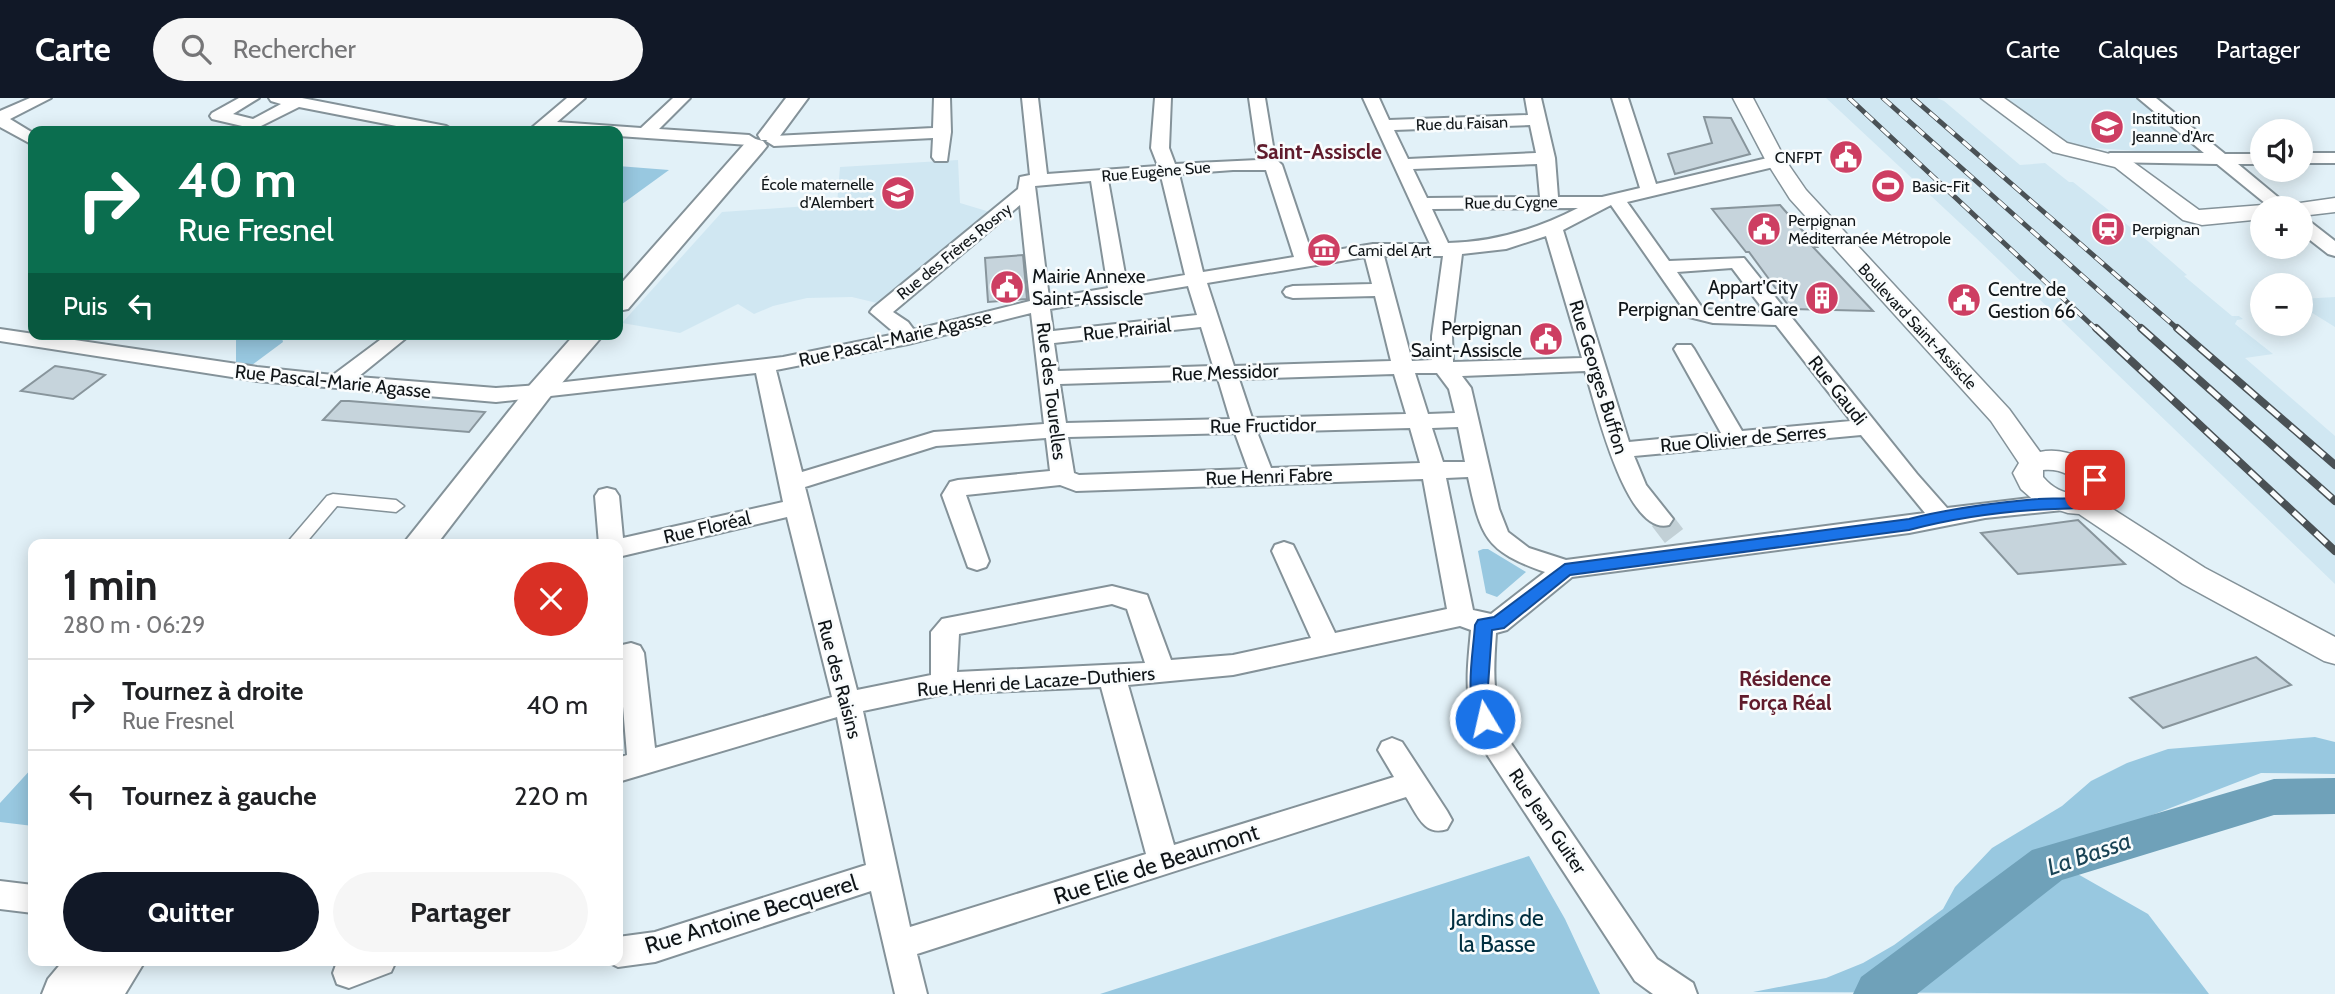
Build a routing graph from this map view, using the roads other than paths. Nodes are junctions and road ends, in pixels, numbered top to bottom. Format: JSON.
{"nodes":[{"id":1,"x":43,"y":98,"type":"edge"},
{"id":2,"x":251,"y":98,"type":"edge"},
{"id":3,"x":277,"y":98,"type":"edge"},
{"id":4,"x":577,"y":98,"type":"edge"},
{"id":5,"x":682,"y":98,"type":"edge"},
{"id":6,"x":942,"y":98,"type":"edge"},
{"id":7,"x":1030,"y":98,"type":"edge"},
{"id":8,"x":1163,"y":98,"type":"edge"},
{"id":9,"x":1257,"y":98,"type":"edge"},
{"id":10,"x":1371,"y":98,"type":"edge"},
{"id":11,"x":1533,"y":98,"type":"edge"},
{"id":12,"x":1620,"y":98,"type":"edge"},
{"id":13,"x":1744,"y":98,"type":"edge"},
{"id":14,"x":1991,"y":98,"type":"edge"},
{"id":15,"x":2146,"y":98,"type":"edge"},
{"id":16,"x":297,"y":102,"type":"junction"},
{"id":17,"x":794,"y":102,"type":"edge"},
{"id":18,"x":0,"y":119,"type":"edge"},
{"id":19,"x":1538,"y":120,"type":"junction"},
{"id":20,"x":1385,"y":125,"type":"junction"},
{"id":21,"x":420,"y":126,"type":"edge"},
{"id":22,"x":552,"y":126,"type":"edge"},
{"id":23,"x":623,"y":132,"type":"edge"},
{"id":24,"x":646,"y":132,"type":"junction"},
{"id":25,"x":943,"y":132,"type":"junction"},
{"id":26,"x":28,"y":137,"type":"edge"},
{"id":27,"x":762,"y":140,"type":"junction"},
{"id":28,"x":941,"y":157,"type":"dead end"},
{"id":29,"x":1545,"y":158,"type":"junction"},
{"id":30,"x":2110,"y":158,"type":"junction"},
{"id":31,"x":2313,"y":158,"type":"edge"},
{"id":32,"x":2335,"y":158,"type":"edge"},
{"id":33,"x":2250,"y":159,"type":"edge"},
{"id":34,"x":2224,"y":160,"type":"junction"},
{"id":35,"x":1776,"y":161,"type":"junction"},
{"id":36,"x":1401,"y":164,"type":"junction"},
{"id":37,"x":1273,"y":165,"type":"junction"},
{"id":38,"x":1169,"y":171,"type":"junction"},
{"id":39,"x":1099,"y":177,"type":"junction"},
{"id":40,"x":1032,"y":186,"type":"junction"},
{"id":41,"x":1650,"y":192,"type":"junction"},
{"id":42,"x":2268,"y":196,"type":"edge"},
{"id":43,"x":1549,"y":200,"type":"junction"},
{"id":44,"x":1609,"y":201,"type":"junction"},
{"id":45,"x":1419,"y":204,"type":"junction"},
{"id":46,"x":2335,"y":205,"type":"edge"},
{"id":47,"x":2313,"y":208,"type":"edge"},
{"id":48,"x":2250,"y":213,"type":"edge"},
{"id":49,"x":1553,"y":228,"type":"junction"},
{"id":50,"x":2313,"y":233,"type":"edge"},
{"id":51,"x":1447,"y":249,"type":"junction"},
{"id":52,"x":1373,"y":250,"type":"junction"},
{"id":53,"x":2335,"y":250,"type":"edge"},
{"id":54,"x":1305,"y":260,"type":"junction"},
{"id":55,"x":1663,"y":267,"type":"junction"},
{"id":56,"x":1195,"y":277,"type":"junction"},
{"id":57,"x":1382,"y":290,"type":"junction"},
{"id":58,"x":1118,"y":291,"type":"junction"},
{"id":59,"x":1293,"y":292,"type":"dead end"},
{"id":60,"x":623,"y":297,"type":"edge"},
{"id":61,"x":1041,"y":305,"type":"junction"},
{"id":62,"x":1781,"y":319,"type":"junction"},
{"id":63,"x":1209,"y":320,"type":"junction"},
{"id":64,"x":0,"y":335,"type":"edge"},
{"id":65,"x":908,"y":338,"type":"junction"},
{"id":66,"x":1044,"y":338,"type":"junction"},
{"id":67,"x":28,"y":340,"type":"edge"},
{"id":68,"x":31,"y":340,"type":"edge"},
{"id":69,"x":393,"y":340,"type":"edge"},
{"id":70,"x":585,"y":340,"type":"edge"},
{"id":71,"x":1684,"y":349,"type":"dead end"},
{"id":72,"x":1594,"y":364,"type":"junction"},
{"id":73,"x":765,"y":366,"type":"junction"},
{"id":74,"x":1443,"y":366,"type":"junction"},
{"id":75,"x":1403,"y":368,"type":"junction"},
{"id":76,"x":1226,"y":372,"type":"junction"},
{"id":77,"x":1048,"y":378,"type":"junction"},
{"id":78,"x":337,"y":382,"type":"junction"},
{"id":79,"x":539,"y":393,"type":"junction"},
{"id":80,"x":1468,"y":419,"type":"junction"},
{"id":81,"x":1419,"y":422,"type":"junction"},
{"id":82,"x":1242,"y":425,"type":"junction"},
{"id":83,"x":1866,"y":427,"type":"junction"},
{"id":84,"x":1057,"y":430,"type":"junction"},
{"id":85,"x":1735,"y":439,"type":"junction"},
{"id":86,"x":1620,"y":450,"type":"junction"},
{"id":87,"x":2039,"y":468,"type":"junction"},
{"id":88,"x":1476,"y":469,"type":"junction"},
{"id":89,"x":1433,"y":470,"type":"junction"},
{"id":90,"x":1063,"y":477,"type":"junction"},
{"id":91,"x":1263,"y":477,"type":"junction"},
{"id":92,"x":795,"y":495,"type":"junction"},
{"id":93,"x":607,"y":496,"type":"dead end"},
{"id":94,"x":2083,"y":500,"type":"junction"},
{"id":95,"x":396,"y":506,"type":"dead end"},
{"id":96,"x":1999,"y":508,"type":"junction"},
{"id":97,"x":1941,"y":516,"type":"junction"},
{"id":98,"x":1675,"y":536,"type":"junction"},
{"id":99,"x":299,"y":539,"type":"edge"},
{"id":100,"x":423,"y":539,"type":"edge"},
{"id":101,"x":611,"y":539,"type":"edge"},
{"id":102,"x":623,"y":547,"type":"edge"},
{"id":103,"x":1284,"y":551,"type":"dead end"},
{"id":104,"x":977,"y":561,"type":"dead end"},
{"id":105,"x":1565,"y":569,"type":"junction"},
{"id":106,"x":1472,"y":621,"type":"junction"},
{"id":107,"x":2335,"y":633,"type":"edge"},
{"id":108,"x":1327,"y":645,"type":"junction"},
{"id":109,"x":2335,"y":652,"type":"edge"},
{"id":110,"x":623,"y":655,"type":"edge"},
{"id":111,"x":1162,"y":672,"type":"junction"},
{"id":112,"x":1112,"y":676,"type":"junction"},
{"id":113,"x":944,"y":683,"type":"junction"},
{"id":114,"x":845,"y":704,"type":"junction"},
{"id":115,"x":1392,"y":750,"type":"dead end"},
{"id":116,"x":630,"y":766,"type":"edge"},
{"id":117,"x":1412,"y":783,"type":"junction"},
{"id":118,"x":1437,"y":820,"type":"dead end"},
{"id":119,"x":1164,"y":862,"type":"junction"},
{"id":120,"x":883,"y":873,"type":"junction"},
{"id":121,"x":0,"y":895,"type":"edge"},
{"id":122,"x":28,"y":898,"type":"edge"},
{"id":123,"x":901,"y":945,"type":"junction"},
{"id":124,"x":623,"y":951,"type":"edge"},
{"id":125,"x":86,"y":966,"type":"edge"},
{"id":126,"x":119,"y":966,"type":"edge"},
{"id":127,"x":366,"y":966,"type":"edge"},
{"id":128,"x":349,"y":972,"type":"dead end"},
{"id":129,"x":64,"y":994,"type":"edge"},
{"id":130,"x":98,"y":994,"type":"edge"},
{"id":131,"x":911,"y":994,"type":"edge"},
{"id":132,"x":1681,"y":994,"type":"edge"}],
"edges":[{"from":1,"to":18,"type":"street"},
{"from":2,"to":16,"type":"street"},
{"from":3,"to":16,"type":"street"},
{"from":4,"to":22,"type":"street"},
{"from":5,"to":24,"type":"street"},
{"from":6,"to":25,"type":"street"},
{"from":7,"to":40,"type":"street","name":"Rue des Tourelles"},
{"from":8,"to":38,"type":"street"},
{"from":9,"to":37,"type":"street"},
{"from":10,"to":20,"type":"street"},
{"from":11,"to":19,"type":"street"},
{"from":12,"to":41,"type":"street"},
{"from":13,"to":35,"type":"street","name":"Boulevard Saint-Assiscle"},
{"from":14,"to":30,"type":"street"},
{"from":15,"to":34,"type":"street"},
{"from":16,"to":21,"type":"street"},
{"from":17,"to":27,"type":"main road"},
{"from":18,"to":26,"type":"street"},
{"from":19,"to":20,"type":"street","name":"Rue du Faisan"},
{"from":19,"to":29,"type":"street"},
{"from":20,"to":36,"type":"street"},
{"from":23,"to":24,"type":"street"},
{"from":24,"to":27,"type":"street"},
{"from":25,"to":27,"type":"street"},
{"from":25,"to":28,"type":"street"},
{"from":27,"to":60,"type":"main road"},
{"from":29,"to":36,"type":"street"},
{"from":29,"to":43,"type":"street"},
{"from":30,"to":34,"type":"street"},
{"from":30,"to":48,"type":"street"},
{"from":31,"to":32,"type":"street"},
{"from":33,"to":34,"type":"street"},
{"from":34,"to":42,"type":"street"},
{"from":35,"to":41,"type":"street","name":"Rue Pascal-Marie Agasse"},
{"from":35,"to":87,"type":"street","name":"Boulevard Saint-Assiscle"},
{"from":36,"to":45,"type":"street"},
{"from":37,"to":38,"type":"street","name":"Rue Eugène Sue"},
{"from":37,"to":54,"type":"street"},
{"from":38,"to":39,"type":"street","name":"Rue Eugène Sue"},
{"from":38,"to":56,"type":"street"},
{"from":39,"to":40,"type":"street","name":"Rue Eugène Sue"},
{"from":39,"to":58,"type":"street"},
{"from":40,"to":61,"type":"street","name":"Rue des Tourelles"},
{"from":40,"to":65,"type":"street","name":"Rue des Frères Rosny"},
{"from":41,"to":44,"type":"street","name":"Rue Pascal-Marie Agasse"},
{"from":43,"to":44,"type":"street","name":"Rue du Cygne"},
{"from":43,"to":45,"type":"street","name":"Rue du Cygne"},
{"from":44,"to":49,"type":"street","name":"Rue Pascal-Marie Agasse"},
{"from":44,"to":55,"type":"street"},
{"from":45,"to":51,"type":"street"},
{"from":46,"to":47,"type":"street"},
{"from":49,"to":51,"type":"street","name":"Rue Pascal-Marie Agasse"},
{"from":49,"to":72,"type":"street","name":"Rue Georges Buffon"},
{"from":50,"to":53,"type":"street"},
{"from":51,"to":52,"type":"street","name":"Rue Pascal-Marie Agasse"},
{"from":51,"to":74,"type":"street"},
{"from":52,"to":54,"type":"street","name":"Rue Pascal-Marie Agasse"},
{"from":52,"to":57,"type":"street","name":"Rue Jean Guiter"},
{"from":54,"to":56,"type":"street","name":"Rue Pascal-Marie Agasse"},
{"from":55,"to":62,"type":"street"},
{"from":55,"to":62,"type":"street","name":"Rue Gaudi"},
{"from":56,"to":58,"type":"street","name":"Rue Pascal-Marie Agasse"},
{"from":56,"to":63,"type":"street"},
{"from":57,"to":59,"type":"street"},
{"from":57,"to":75,"type":"street","name":"Rue Jean Guiter"},
{"from":58,"to":61,"type":"street","name":"Rue Pascal-Marie Agasse"},
{"from":61,"to":65,"type":"street","name":"Rue Pascal-Marie Agasse"},
{"from":61,"to":66,"type":"street","name":"Rue des Tourelles"},
{"from":62,"to":83,"type":"street","name":"Rue Gaudi"},
{"from":63,"to":66,"type":"street","name":"Rue Prairial"},
{"from":63,"to":76,"type":"street"},
{"from":64,"to":67,"type":"street","name":"Rue Pascal-Marie Agasse"},
{"from":65,"to":73,"type":"street","name":"Rue Pascal-Marie Agasse"},
{"from":66,"to":77,"type":"street","name":"Rue des Tourelles"},
{"from":68,"to":78,"type":"street","name":"Rue Pascal-Marie Agasse"},
{"from":69,"to":78,"type":"street"},
{"from":70,"to":79,"type":"main road"},
{"from":71,"to":85,"type":"street"},
{"from":72,"to":74,"type":"street","name":"Rue Messidor"},
{"from":72,"to":86,"type":"street","name":"Rue Georges Buffon"},
{"from":73,"to":79,"type":"street","name":"Rue Pascal-Marie Agasse"},
{"from":73,"to":92,"type":"street","name":"Rue des Raisins"},
{"from":74,"to":75,"type":"street","name":"Rue Messidor"},
{"from":74,"to":80,"type":"street"},
{"from":75,"to":76,"type":"street","name":"Rue Messidor"},
{"from":75,"to":81,"type":"street","name":"Rue Jean Guiter"},
{"from":76,"to":77,"type":"street","name":"Rue Messidor"},
{"from":76,"to":82,"type":"street"},
{"from":77,"to":84,"type":"street","name":"Rue des Tourelles"},
{"from":78,"to":79,"type":"street","name":"Rue Pascal-Marie Agasse"},
{"from":79,"to":100,"type":"main road"},
{"from":80,"to":81,"type":"street","name":"Rue Fructidor"},
{"from":80,"to":88,"type":"street"},
{"from":81,"to":82,"type":"street","name":"Rue Fructidor"},
{"from":81,"to":89,"type":"street","name":"Rue Jean Guiter"},
{"from":82,"to":84,"type":"street","name":"Rue Fructidor"},
{"from":82,"to":91,"type":"street"},
{"from":83,"to":85,"type":"street","name":"Rue Olivier de Serres"},
{"from":83,"to":97,"type":"street","name":"Rue Gaudi"},
{"from":84,"to":90,"type":"street","name":"Rue des Tourelles"},
{"from":84,"to":92,"type":"street","name":"Rue Fructidor"},
{"from":85,"to":86,"type":"street","name":"Rue Olivier de Serres"},
{"from":86,"to":98,"type":"street","name":"Rue Georges Buffon"},
{"from":87,"to":94,"type":"street"},
{"from":87,"to":94,"type":"street"},
{"from":87,"to":96,"type":"street"},
{"from":88,"to":89,"type":"street","name":"Rue Henri Fabre"},
{"from":88,"to":105,"type":"street"},
{"from":89,"to":91,"type":"street","name":"Rue Henri Fabre"},
{"from":89,"to":106,"type":"street","name":"Rue Jean Guiter"},
{"from":90,"to":91,"type":"street","name":"Rue Henri Fabre"},
{"from":90,"to":104,"type":"street","name":"Rue Henri Fabre"},
{"from":92,"to":102,"type":"street","name":"Rue Floréal"},
{"from":92,"to":114,"type":"street","name":"Rue des Raisins"},
{"from":93,"to":101,"type":"street"},
{"from":94,"to":96,"type":"street"},
{"from":94,"to":107,"type":"street"},
{"from":94,"to":109,"type":"street"},
{"from":95,"to":99,"type":"street"},
{"from":96,"to":97,"type":"street"},
{"from":97,"to":98,"type":"street"},
{"from":98,"to":105,"type":"street"},
{"from":103,"to":108,"type":"street"},
{"from":105,"to":106,"type":"street","name":"Rue Henri de Lacaze-Duthiers"},
{"from":106,"to":108,"type":"street","name":"Rue Henri de Lacaze-Duthiers"},
{"from":106,"to":132,"type":"street","name":"Rue Jean Guiter"},
{"from":108,"to":111,"type":"street","name":"Rue Henri de Lacaze-Duthiers"},
{"from":110,"to":116,"type":"street"},
{"from":111,"to":112,"type":"street","name":"Rue Henri de Lacaze-Duthiers"},
{"from":111,"to":113,"type":"street"},
{"from":112,"to":113,"type":"street","name":"Rue Henri de Lacaze-Duthiers"},
{"from":112,"to":119,"type":"street"},
{"from":113,"to":114,"type":"street","name":"Rue Henri de Lacaze-Duthiers"},
{"from":114,"to":116,"type":"street","name":"Rue Henri de Lacaze-Duthiers"},
{"from":114,"to":120,"type":"street","name":"Rue des Raisins"},
{"from":115,"to":117,"type":"street"},
{"from":117,"to":118,"type":"street"},
{"from":117,"to":119,"type":"street","name":"Rue Elie de Beaumont"},
{"from":119,"to":123,"type":"street","name":"Rue Elie de Beaumont"},
{"from":120,"to":123,"type":"street","name":"Rue des Raisins"},
{"from":120,"to":124,"type":"street","name":"Rue Antoine Becquerel"},
{"from":121,"to":122,"type":"street"},
{"from":123,"to":131,"type":"street","name":"Rue des Raisins"},
{"from":125,"to":129,"type":"main road"},
{"from":126,"to":130,"type":"main road"},
{"from":127,"to":128,"type":"street"}]}
